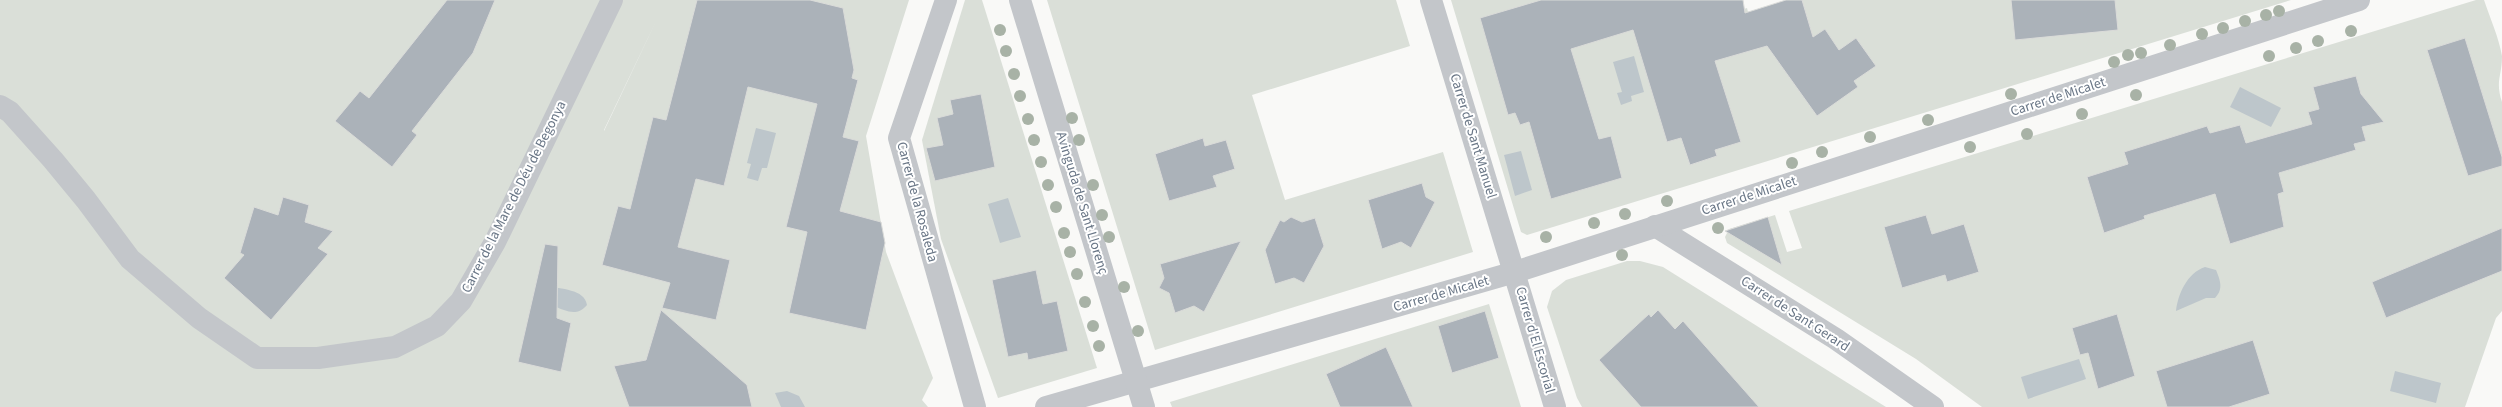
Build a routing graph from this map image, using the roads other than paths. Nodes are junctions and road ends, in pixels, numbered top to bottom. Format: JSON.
{"nodes":[{"id":1,"x":612,"y":0,"type":"edge"},
{"id":2,"x":946,"y":0,"type":"edge"},
{"id":3,"x":1020,"y":0,"type":"edge"},
{"id":4,"x":1431,"y":0,"type":"edge"},
{"id":5,"x":2359,"y":0,"type":"edge"},
{"id":6,"x":0,"y":106,"type":"edge"},
{"id":7,"x":1655,"y":226,"type":"junction"},
{"id":8,"x":1515,"y":272,"type":"junction"},
{"id":9,"x":1137,"y":381,"type":"junction"},
{"id":10,"x":975,"y":407,"type":"edge"},
{"id":11,"x":1046,"y":407,"type":"edge"},
{"id":12,"x":1144,"y":407,"type":"edge"},
{"id":13,"x":1555,"y":407,"type":"edge"},
{"id":14,"x":1933,"y":407,"type":"edge"}],
"edges":[{"from":1,"to":6,"type":"street","name":"Carrer de la Mare de Déu de Begonya"},
{"from":2,"to":10,"type":"street","name":"Carrer de la Rosaleda"},
{"from":3,"to":9,"type":"street","name":"Avinguda de Sant Llorenç"},
{"from":4,"to":8,"type":"street","name":"Carrer de Sant Manuel"},
{"from":5,"to":7,"type":"street","name":"Carrer de Micalet"},
{"from":7,"to":8,"type":"street","name":"Carrer de Micalet"},
{"from":7,"to":14,"type":"street","name":"Carrer de Sant Gerard"},
{"from":8,"to":9,"type":"street","name":"Carrer de Micalet"},
{"from":8,"to":13,"type":"street","name":"Carrer d'El Escorial"},
{"from":9,"to":11,"type":"street","name":"Carrer de Micalet"},
{"from":9,"to":12,"type":"street","name":"Avinguda de Sant Llorenç"}]}
